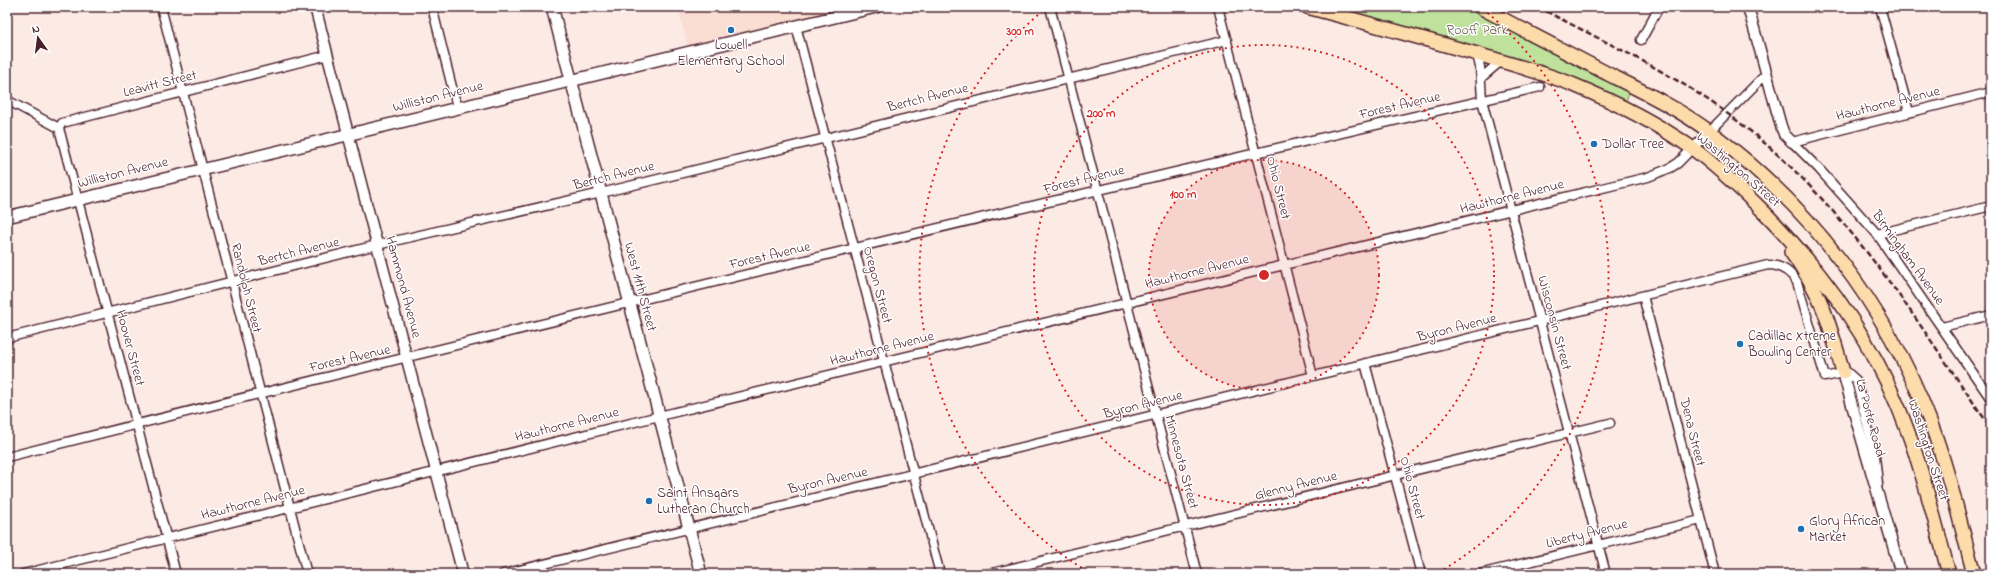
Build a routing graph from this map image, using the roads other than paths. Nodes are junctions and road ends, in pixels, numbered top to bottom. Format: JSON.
{"nodes":[{"id":1,"x":161,"y":7,"type":"edge"},
{"id":2,"x":315,"y":7,"type":"edge"},
{"id":3,"x":432,"y":7,"type":"edge"},
{"id":4,"x":552,"y":7,"type":"edge"},
{"id":5,"x":876,"y":7,"type":"edge"},
{"id":6,"x":1050,"y":7,"type":"edge"},
{"id":7,"x":1218,"y":7,"type":"edge"},
{"id":8,"x":1308,"y":7,"type":"edge"},
{"id":9,"x":1480,"y":7,"type":"edge"},
{"id":10,"x":1659,"y":7,"type":"edge"},
{"id":11,"x":1748,"y":7,"type":"edge"},
{"id":12,"x":1880,"y":7,"type":"edge"},
{"id":13,"x":1990,"y":7,"type":"edge"},
{"id":14,"x":1991,"y":12,"type":"edge"},
{"id":15,"x":796,"y":26,"type":"junction"},
{"id":16,"x":1227,"y":40,"type":"junction"},
{"id":17,"x":1641,"y":40,"type":"dead end"},
{"id":18,"x":1477,"y":54,"type":"junction"},
{"id":19,"x":328,"y":55,"type":"junction"},
{"id":20,"x":1501,"y":61,"type":"junction"},
{"id":21,"x":1767,"y":73,"type":"junction"},
{"id":22,"x":1068,"y":78,"type":"junction"},
{"id":23,"x":1481,"y":78,"type":"junction"},
{"id":24,"x":570,"y":80,"type":"junction"},
{"id":25,"x":1540,"y":87,"type":"dead end"},
{"id":26,"x":182,"y":91,"type":"junction"},
{"id":27,"x":1991,"y":92,"type":"edge"},
{"id":28,"x":7,"y":100,"type":"edge"},
{"id":29,"x":1482,"y":100,"type":"junction"},
{"id":30,"x":457,"y":107,"type":"junction"},
{"id":31,"x":1909,"y":112,"type":"junction"},
{"id":32,"x":59,"y":128,"type":"junction"},
{"id":33,"x":1709,"y":131,"type":"junction"},
{"id":34,"x":348,"y":134,"type":"junction"},
{"id":35,"x":825,"y":137,"type":"junction"},
{"id":36,"x":1792,"y":142,"type":"junction"},
{"id":37,"x":1692,"y":149,"type":"junction"},
{"id":38,"x":1256,"y":153,"type":"junction"},
{"id":39,"x":202,"y":169,"type":"junction"},
{"id":40,"x":1097,"y":190,"type":"junction"},
{"id":41,"x":601,"y":193,"type":"junction"},
{"id":42,"x":1750,"y":198,"type":"junction"},
{"id":43,"x":77,"y":200,"type":"junction"},
{"id":44,"x":1991,"y":206,"type":"edge"},
{"id":45,"x":1511,"y":211,"type":"junction"},
{"id":46,"x":7,"y":217,"type":"edge"},
{"id":47,"x":1876,"y":234,"type":"junction"},
{"id":48,"x":377,"y":245,"type":"junction"},
{"id":49,"x":855,"y":250,"type":"junction"},
{"id":50,"x":1284,"y":264,"type":"junction"},
{"id":51,"x":1788,"y":271,"type":"joint"},
{"id":52,"x":231,"y":282,"type":"junction"},
{"id":53,"x":1643,"y":296,"type":"junction"},
{"id":54,"x":629,"y":302,"type":"junction"},
{"id":55,"x":1126,"y":302,"type":"junction"},
{"id":56,"x":107,"y":314,"type":"junction"},
{"id":57,"x":1991,"y":315,"type":"edge"},
{"id":58,"x":1540,"y":321,"type":"junction"},
{"id":59,"x":1942,"y":327,"type":"junction"},
{"id":60,"x":7,"y":338,"type":"edge"},
{"id":61,"x":407,"y":359,"type":"junction"},
{"id":62,"x":884,"y":362,"type":"junction"},
{"id":63,"x":1365,"y":363,"type":"junction"},
{"id":64,"x":1843,"y":372,"type":"junction"},
{"id":65,"x":1313,"y":376,"type":"junction"},
{"id":66,"x":260,"y":394,"type":"junction"},
{"id":67,"x":1991,"y":397,"type":"edge"},
{"id":68,"x":1155,"y":415,"type":"junction"},
{"id":69,"x":658,"y":416,"type":"junction"},
{"id":70,"x":1610,"y":422,"type":"dead end"},
{"id":71,"x":137,"y":424,"type":"junction"},
{"id":72,"x":1569,"y":432,"type":"junction"},
{"id":73,"x":7,"y":457,"type":"edge"},
{"id":74,"x":436,"y":471,"type":"junction"},
{"id":75,"x":914,"y":474,"type":"junction"},
{"id":76,"x":1395,"y":475,"type":"junction"},
{"id":77,"x":289,"y":507,"type":"junction"},
{"id":78,"x":1701,"y":520,"type":"junction"},
{"id":79,"x":1184,"y":526,"type":"junction"},
{"id":80,"x":688,"y":528,"type":"junction"},
{"id":81,"x":167,"y":537,"type":"junction"},
{"id":82,"x":1598,"y":545,"type":"junction"},
{"id":83,"x":23,"y":574,"type":"edge"},
{"id":84,"x":176,"y":574,"type":"edge"},
{"id":85,"x":307,"y":574,"type":"edge"},
{"id":86,"x":463,"y":574,"type":"edge"},
{"id":87,"x":502,"y":574,"type":"edge"},
{"id":88,"x":701,"y":574,"type":"edge"},
{"id":89,"x":940,"y":574,"type":"edge"},
{"id":90,"x":988,"y":574,"type":"edge"},
{"id":91,"x":1197,"y":574,"type":"edge"},
{"id":92,"x":1421,"y":574,"type":"edge"},
{"id":93,"x":1479,"y":574,"type":"edge"},
{"id":94,"x":1606,"y":574,"type":"edge"},
{"id":95,"x":1715,"y":574,"type":"edge"},
{"id":96,"x":1901,"y":574,"type":"edge"},
{"id":97,"x":1949,"y":574,"type":"edge"},
{"id":98,"x":1974,"y":574,"type":"edge"}],
"edges":[{"from":1,"to":26,"type":"street","name":"Randolph Street"},
{"from":2,"to":19,"type":"street","name":"Hammond Avenue"},
{"from":3,"to":30,"type":"street"},
{"from":4,"to":24,"type":"main road","name":"West 11th Street"},
{"from":5,"to":15,"type":"main road","name":"Williston Avenue"},
{"from":6,"to":22,"type":"street","name":"Minnesota Street"},
{"from":7,"to":16,"type":"street","name":"Ohio Street"},
{"from":8,"to":18,"type":"highway","name":"Washington Street"},
{"from":9,"to":33,"type":"highway","name":"Washington Street"},
{"from":10,"to":17,"type":"street"},
{"from":11,"to":21,"type":"street"},
{"from":12,"to":31,"type":"street"},
{"from":13,"to":14,"type":"street"},
{"from":15,"to":24,"type":"main road","name":"Williston Avenue"},
{"from":15,"to":35,"type":"street","name":"Oregon Street"},
{"from":16,"to":22,"type":"street","name":"Bertch Avenue"},
{"from":16,"to":38,"type":"street","name":"Ohio Street"},
{"from":18,"to":20,"type":"highway","name":"Washington Street"},
{"from":18,"to":23,"type":"street","name":"Wisconsin Street"},
{"from":19,"to":26,"type":"street","name":"Leavitt Street"},
{"from":19,"to":34,"type":"street","name":"Hammond Avenue"},
{"from":20,"to":23,"type":"street"},
{"from":20,"to":37,"type":"highway","name":"Washington Street"},
{"from":21,"to":33,"type":"street","name":"Hawthorne Avenue"},
{"from":21,"to":36,"type":"street"},
{"from":22,"to":35,"type":"street","name":"Bertch Avenue"},
{"from":22,"to":40,"type":"street","name":"Minnesota Street"},
{"from":23,"to":29,"type":"street","name":"Wisconsin Street"},
{"from":24,"to":30,"type":"main road","name":"Williston Avenue"},
{"from":24,"to":41,"type":"main road","name":"West 11th Street"},
{"from":25,"to":29,"type":"street","name":"Forest Avenue"},
{"from":26,"to":32,"type":"street","name":"Leavitt Street"},
{"from":26,"to":39,"type":"street","name":"Randolph Street"},
{"from":27,"to":31,"type":"street","name":"Hawthorne Avenue"},
{"from":28,"to":32,"type":"street"},
{"from":29,"to":38,"type":"street","name":"Forest Avenue"},
{"from":29,"to":45,"type":"street","name":"Wisconsin Street"},
{"from":30,"to":34,"type":"main road","name":"Williston Avenue"},
{"from":31,"to":36,"type":"street","name":"Hawthorne Avenue"},
{"from":32,"to":43,"type":"street","name":"Hoover Street"},
{"from":33,"to":37,"type":"street","name":"Hawthorne Avenue"},
{"from":33,"to":98,"type":"highway","name":"Washington Street"},
{"from":34,"to":39,"type":"main road","name":"Williston Avenue"},
{"from":34,"to":48,"type":"street","name":"Hammond Avenue"},
{"from":35,"to":41,"type":"street","name":"Bertch Avenue"},
{"from":35,"to":49,"type":"street","name":"Oregon Street"},
{"from":36,"to":47,"type":"street","name":"Birmingham Avenue"},
{"from":37,"to":42,"type":"highway","name":"Washington Street"},
{"from":37,"to":45,"type":"street","name":"Hawthorne Avenue"},
{"from":38,"to":40,"type":"street","name":"Forest Avenue"},
{"from":38,"to":50,"type":"street","name":"Ohio Street"},
{"from":39,"to":43,"type":"main road","name":"Williston Avenue"},
{"from":39,"to":52,"type":"street","name":"Randolph Street"},
{"from":40,"to":49,"type":"street","name":"Forest Avenue"},
{"from":40,"to":55,"type":"street","name":"Minnesota Street"},
{"from":41,"to":48,"type":"street","name":"Bertch Avenue"},
{"from":41,"to":54,"type":"main road","name":"West 11th Street"},
{"from":42,"to":64,"type":"highway"},
{"from":42,"to":97,"type":"highway","name":"Washington Street"},
{"from":43,"to":46,"type":"main road","name":"Williston Avenue"},
{"from":43,"to":56,"type":"street","name":"Hoover Street"},
{"from":44,"to":47,"type":"street"},
{"from":45,"to":50,"type":"street","name":"Hawthorne Avenue"},
{"from":45,"to":58,"type":"street","name":"Wisconsin Street"},
{"from":47,"to":59,"type":"street","name":"Birmingham Avenue"},
{"from":48,"to":52,"type":"street","name":"Bertch Avenue"},
{"from":48,"to":61,"type":"street","name":"Hammond Avenue"},
{"from":49,"to":54,"type":"street","name":"Forest Avenue"},
{"from":49,"to":62,"type":"street","name":"Oregon Street"},
{"from":50,"to":55,"type":"street","name":"Hawthorne Avenue"},
{"from":50,"to":65,"type":"street","name":"Ohio Street"},
{"from":51,"to":53,"type":"street","name":"Byron Avenue"},
{"from":51,"to":64,"type":"street","name":"La Porte Road"},
{"from":52,"to":56,"type":"street","name":"Bertch Avenue"},
{"from":52,"to":66,"type":"street","name":"Randolph Street"},
{"from":53,"to":58,"type":"street","name":"Byron Avenue"},
{"from":53,"to":78,"type":"street","name":"Dena Street"},
{"from":54,"to":61,"type":"street","name":"Forest Avenue"},
{"from":54,"to":69,"type":"main road","name":"West 11th Street"},
{"from":55,"to":62,"type":"street","name":"Hawthorne Avenue"},
{"from":55,"to":68,"type":"street","name":"Minnesota Street"},
{"from":56,"to":60,"type":"street","name":"Bertch Avenue"},
{"from":56,"to":71,"type":"street","name":"Hoover Street"},
{"from":57,"to":59,"type":"street"},
{"from":58,"to":63,"type":"street","name":"Byron Avenue"},
{"from":58,"to":72,"type":"street","name":"Wisconsin Street"},
{"from":59,"to":67,"type":"street","name":"Birmingham Avenue"},
{"from":61,"to":66,"type":"street","name":"Forest Avenue"},
{"from":61,"to":74,"type":"street","name":"Hammond Avenue"},
{"from":62,"to":69,"type":"street","name":"Hawthorne Avenue"},
{"from":62,"to":75,"type":"street","name":"Oregon Street"},
{"from":63,"to":65,"type":"street","name":"Byron Avenue"},
{"from":63,"to":76,"type":"street","name":"Ohio Street"},
{"from":64,"to":96,"type":"street","name":"La Porte Road"},
{"from":65,"to":68,"type":"street","name":"Byron Avenue"},
{"from":66,"to":71,"type":"street","name":"Forest Avenue"},
{"from":66,"to":77,"type":"street","name":"Randolph Street"},
{"from":68,"to":75,"type":"street","name":"Byron Avenue"},
{"from":68,"to":79,"type":"street","name":"Minnesota Street"},
{"from":69,"to":74,"type":"street","name":"Hawthorne Avenue"},
{"from":69,"to":80,"type":"main road","name":"West 11th Street"},
{"from":70,"to":72,"type":"street","name":"Glenny Avenue"},
{"from":71,"to":73,"type":"street","name":"Forest Avenue"},
{"from":71,"to":81,"type":"street","name":"Hoover Street"},
{"from":72,"to":76,"type":"street","name":"Glenny Avenue"},
{"from":72,"to":82,"type":"street","name":"Wisconsin Street"},
{"from":74,"to":77,"type":"street","name":"Hawthorne Avenue"},
{"from":74,"to":86,"type":"street","name":"Hammond Avenue"},
{"from":75,"to":80,"type":"street","name":"Byron Avenue"},
{"from":75,"to":89,"type":"street","name":"Oregon Street"},
{"from":76,"to":79,"type":"street","name":"Glenny Avenue"},
{"from":76,"to":92,"type":"street","name":"Ohio Street"},
{"from":77,"to":81,"type":"street","name":"Hawthorne Avenue"},
{"from":77,"to":85,"type":"street","name":"Randolph Street"},
{"from":78,"to":82,"type":"street","name":"Liberty Avenue"},
{"from":78,"to":95,"type":"street","name":"Dena Street"},
{"from":79,"to":90,"type":"street","name":"Glenny Avenue"},
{"from":79,"to":91,"type":"street","name":"Minnesota Street"},
{"from":80,"to":87,"type":"street","name":"Byron Avenue"},
{"from":80,"to":88,"type":"main road","name":"West 11th Street"},
{"from":81,"to":83,"type":"street","name":"Hawthorne Avenue"},
{"from":81,"to":84,"type":"street","name":"Hoover Street"},
{"from":82,"to":93,"type":"street","name":"Liberty Avenue"},
{"from":82,"to":94,"type":"street","name":"Wisconsin Street"}]}
